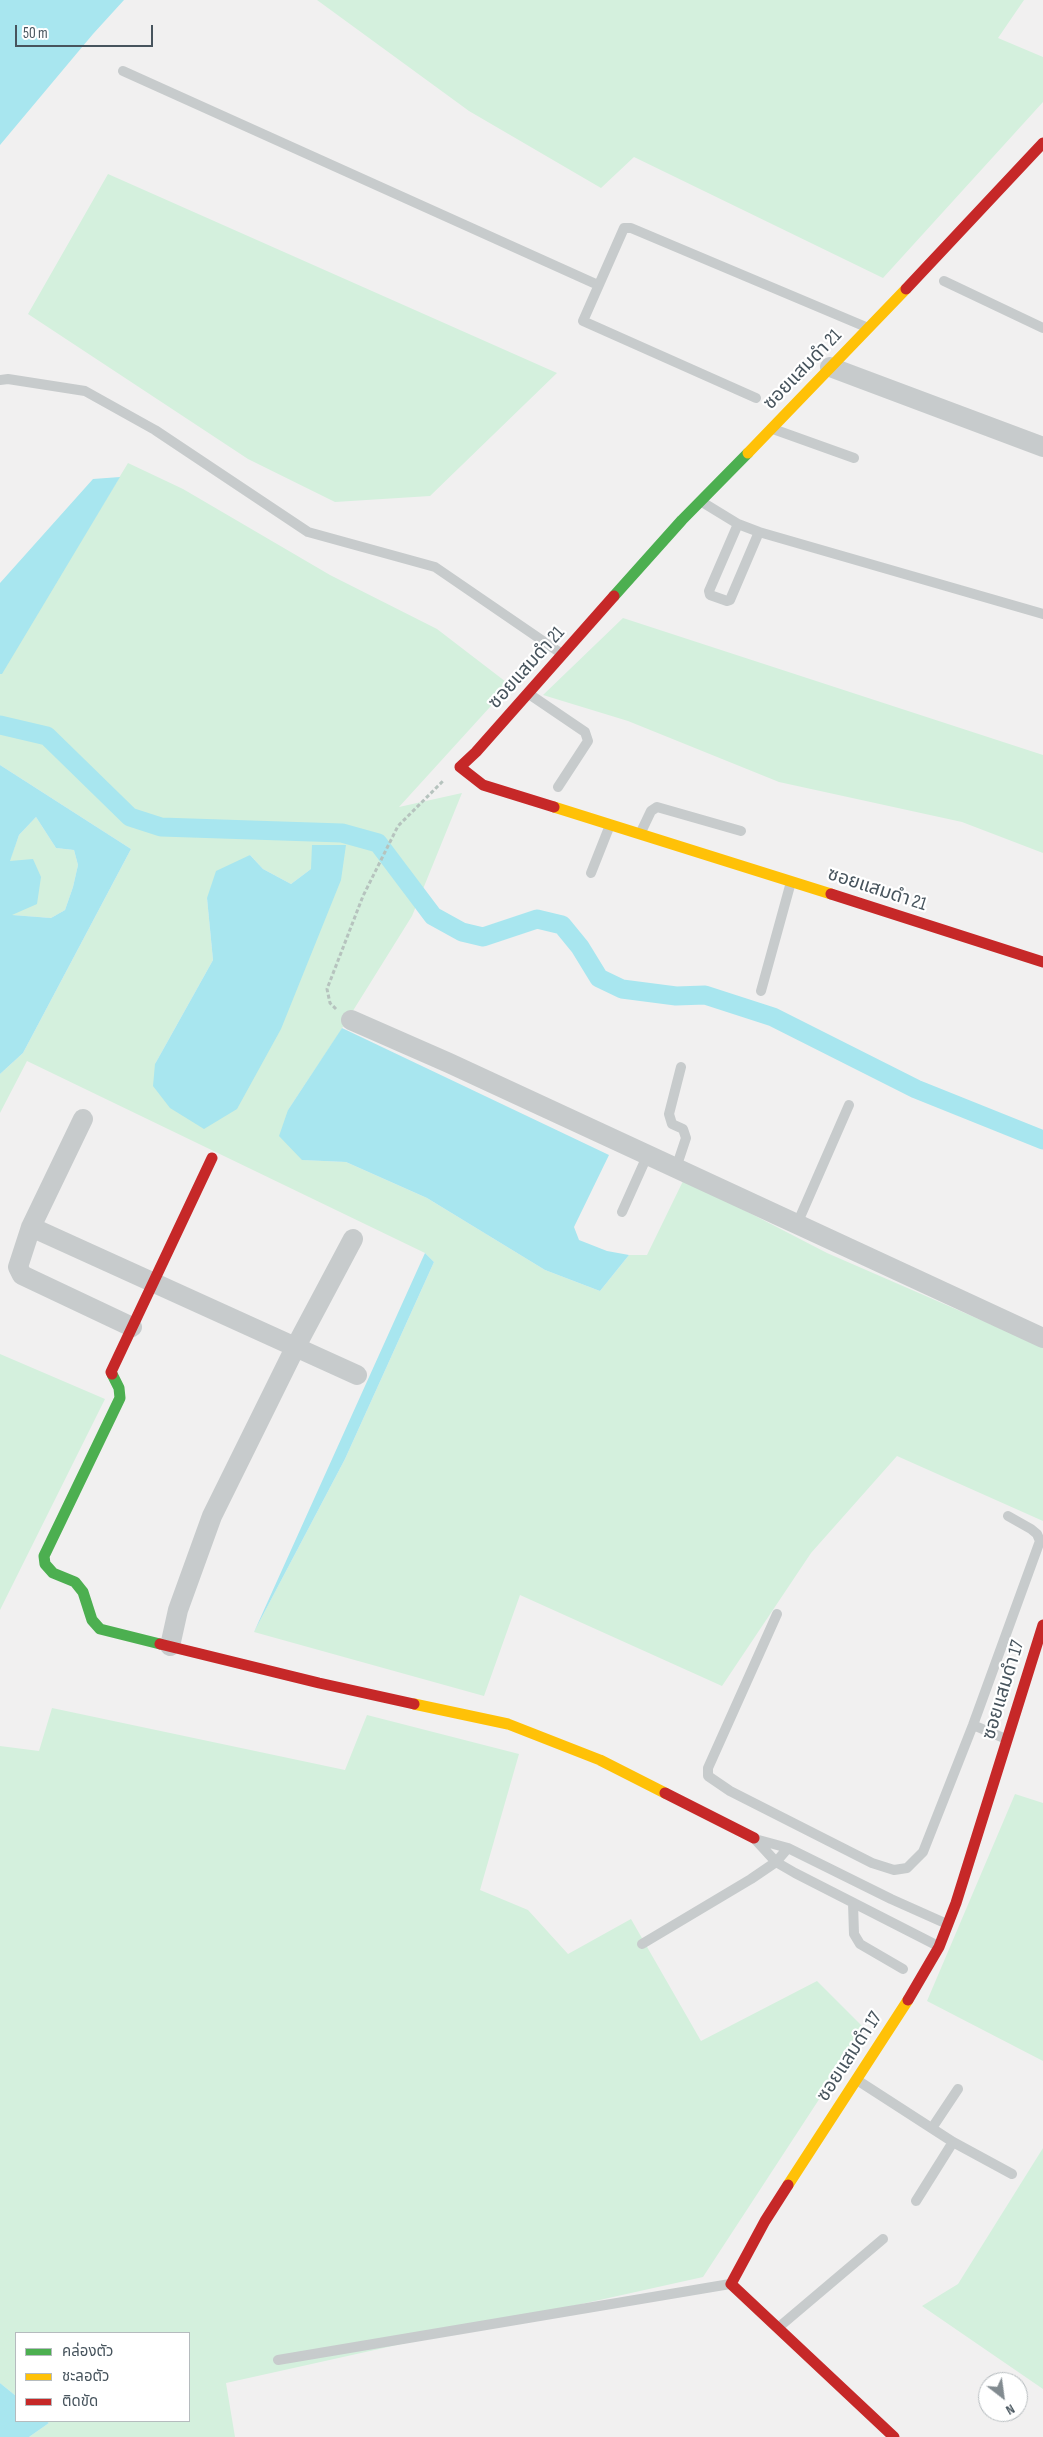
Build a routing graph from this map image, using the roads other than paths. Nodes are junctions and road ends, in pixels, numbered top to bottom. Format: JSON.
{"nodes":[{"id":1,"x":123,"y":71,"type":"dead end"},
{"id":2,"x":1043,"y":143,"type":"edge"},
{"id":3,"x":944,"y":282,"type":"dead end"},
{"id":4,"x":598,"y":285,"type":"junction"},
{"id":5,"x":869,"y":328,"type":"junction"},
{"id":6,"x":1043,"y":328,"type":"edge"},
{"id":7,"x":830,"y":367,"type":"junction"},
{"id":8,"x":0,"y":380,"type":"edge"},
{"id":9,"x":756,"y":398,"type":"dead end"},
{"id":10,"x":770,"y":428,"type":"junction"},
{"id":11,"x":1043,"y":447,"type":"edge"},
{"id":12,"x":854,"y":458,"type":"dead end"},
{"id":13,"x":702,"y":501,"type":"junction"},
{"id":14,"x":738,"y":524,"type":"junction"},
{"id":15,"x":759,"y":532,"type":"junction"},
{"id":16,"x":1043,"y":614,"type":"edge"},
{"id":17,"x":562,"y":655,"type":"junction"},
{"id":18,"x":528,"y":693,"type":"junction"},
{"id":19,"x":558,"y":787,"type":"dead end"},
{"id":20,"x":610,"y":824,"type":"junction"},
{"id":21,"x":741,"y":831,"type":"dead end"},
{"id":22,"x":640,"y":834,"type":"junction"},
{"id":23,"x":591,"y":873,"type":"dead end"},
{"id":24,"x":792,"y":881,"type":"junction"},
{"id":25,"x":1043,"y":962,"type":"edge"},
{"id":26,"x":761,"y":991,"type":"dead end"},
{"id":27,"x":351,"y":1020,"type":"road end"},
{"id":28,"x":681,"y":1067,"type":"dead end"},
{"id":29,"x":849,"y":1105,"type":"dead end"},
{"id":30,"x":83,"y":1119,"type":"dead end"},
{"id":31,"x":648,"y":1154,"type":"junction"},
{"id":32,"x":212,"y":1158,"type":"dead end"},
{"id":33,"x":676,"y":1168,"type":"junction"},
{"id":34,"x":622,"y":1212,"type":"dead end"},
{"id":35,"x":797,"y":1224,"type":"junction"},
{"id":36,"x":31,"y":1227,"type":"junction"},
{"id":37,"x":353,"y":1238,"type":"dead end"},
{"id":38,"x":153,"y":1282,"type":"junction"},
{"id":39,"x":132,"y":1327,"type":"junction"},
{"id":40,"x":1043,"y":1338,"type":"edge"},
{"id":41,"x":295,"y":1348,"type":"junction"},
{"id":42,"x":357,"y":1375,"type":"dead end"},
{"id":43,"x":1008,"y":1516,"type":"dead end"},
{"id":44,"x":777,"y":1614,"type":"dead end"},
{"id":45,"x":1043,"y":1625,"type":"edge"},
{"id":46,"x":170,"y":1646,"type":"junction"},
{"id":47,"x":973,"y":1725,"type":"junction"},
{"id":48,"x":1007,"y":1739,"type":"junction"},
{"id":49,"x":754,"y":1838,"type":"junction"},
{"id":50,"x":788,"y":1848,"type":"junction"},
{"id":51,"x":776,"y":1862,"type":"junction"},
{"id":52,"x":853,"y":1903,"type":"junction"},
{"id":53,"x":948,"y":1924,"type":"junction"},
{"id":54,"x":642,"y":1944,"type":"dead end"},
{"id":55,"x":939,"y":1947,"type":"junction"},
{"id":56,"x":903,"y":1969,"type":"dead end"},
{"id":57,"x":857,"y":2079,"type":"junction"},
{"id":58,"x":958,"y":2089,"type":"dead end"},
{"id":59,"x":932,"y":2128,"type":"junction"},
{"id":60,"x":953,"y":2142,"type":"junction"},
{"id":61,"x":1012,"y":2174,"type":"dead end"},
{"id":62,"x":916,"y":2201,"type":"dead end"},
{"id":63,"x":883,"y":2239,"type":"dead end"},
{"id":64,"x":731,"y":2284,"type":"junction"},
{"id":65,"x":777,"y":2328,"type":"junction"},
{"id":66,"x":278,"y":2360,"type":"dead end"},
{"id":67,"x":894,"y":2437,"type":"edge"}],
"edges":[{"from":1,"to":4,"type":"lane"},
{"from":2,"to":5,"type":"street","name":"ซอยแสมดำ 21"},
{"from":3,"to":6,"type":"lane"},
{"from":4,"to":5,"type":"lane"},
{"from":4,"to":9,"type":"lane"},
{"from":5,"to":7,"type":"street","name":"ซอยแสมดำ 21"},
{"from":7,"to":10,"type":"street","name":"ซอยแสมดำ 21"},
{"from":7,"to":11,"type":"street"},
{"from":8,"to":17,"type":"lane"},
{"from":10,"to":12,"type":"lane"},
{"from":10,"to":13,"type":"street","name":"ซอยแสมดำ 21"},
{"from":13,"to":14,"type":"lane"},
{"from":13,"to":17,"type":"street","name":"ซอยแสมดำ 21"},
{"from":14,"to":15,"type":"lane"},
{"from":14,"to":15,"type":"lane"},
{"from":15,"to":16,"type":"lane"},
{"from":17,"to":18,"type":"street","name":"ซอยแสมดำ 21"},
{"from":18,"to":19,"type":"lane"},
{"from":18,"to":20,"type":"street","name":"ซอยแสมดำ 21"},
{"from":20,"to":22,"type":"street","name":"ซอยแสมดำ 21"},
{"from":20,"to":23,"type":"lane"},
{"from":21,"to":22,"type":"lane"},
{"from":22,"to":24,"type":"street","name":"ซอยแสมดำ 21"},
{"from":24,"to":25,"type":"street","name":"ซอยแสมดำ 21"},
{"from":24,"to":26,"type":"lane"},
{"from":27,"to":31,"type":"street"},
{"from":28,"to":33,"type":"lane"},
{"from":29,"to":35,"type":"lane"},
{"from":30,"to":36,"type":"street"},
{"from":31,"to":33,"type":"street"},
{"from":31,"to":34,"type":"lane"},
{"from":32,"to":38,"type":"street"},
{"from":33,"to":35,"type":"street"},
{"from":35,"to":40,"type":"street"},
{"from":36,"to":38,"type":"street"},
{"from":36,"to":39,"type":"street"},
{"from":37,"to":41,"type":"street"},
{"from":38,"to":39,"type":"street"},
{"from":38,"to":41,"type":"street"},
{"from":39,"to":46,"type":"street"},
{"from":41,"to":42,"type":"street"},
{"from":41,"to":46,"type":"street"},
{"from":43,"to":47,"type":"lane"},
{"from":44,"to":47,"type":"lane"},
{"from":45,"to":48,"type":"street","name":"ซอยแสมดำ 17"},
{"from":46,"to":49,"type":"street"},
{"from":47,"to":48,"type":"lane"},
{"from":48,"to":53,"type":"street","name":"ซอยแสมดำ 17"},
{"from":49,"to":50,"type":"lane"},
{"from":49,"to":51,"type":"lane"},
{"from":50,"to":51,"type":"lane"},
{"from":50,"to":53,"type":"lane"},
{"from":51,"to":52,"type":"lane"},
{"from":51,"to":54,"type":"lane"},
{"from":52,"to":55,"type":"lane"},
{"from":52,"to":56,"type":"lane"},
{"from":53,"to":55,"type":"street","name":"ซอยแสมดำ 17"},
{"from":55,"to":57,"type":"street","name":"ซอยแสมดำ 17"},
{"from":57,"to":59,"type":"lane"},
{"from":57,"to":64,"type":"street","name":"ซอยแสมดำ 17"},
{"from":58,"to":59,"type":"lane"},
{"from":59,"to":60,"type":"lane"},
{"from":60,"to":61,"type":"lane"},
{"from":60,"to":62,"type":"lane"},
{"from":63,"to":65,"type":"lane"},
{"from":64,"to":65,"type":"street"},
{"from":64,"to":66,"type":"lane"},
{"from":65,"to":67,"type":"street"}]}
